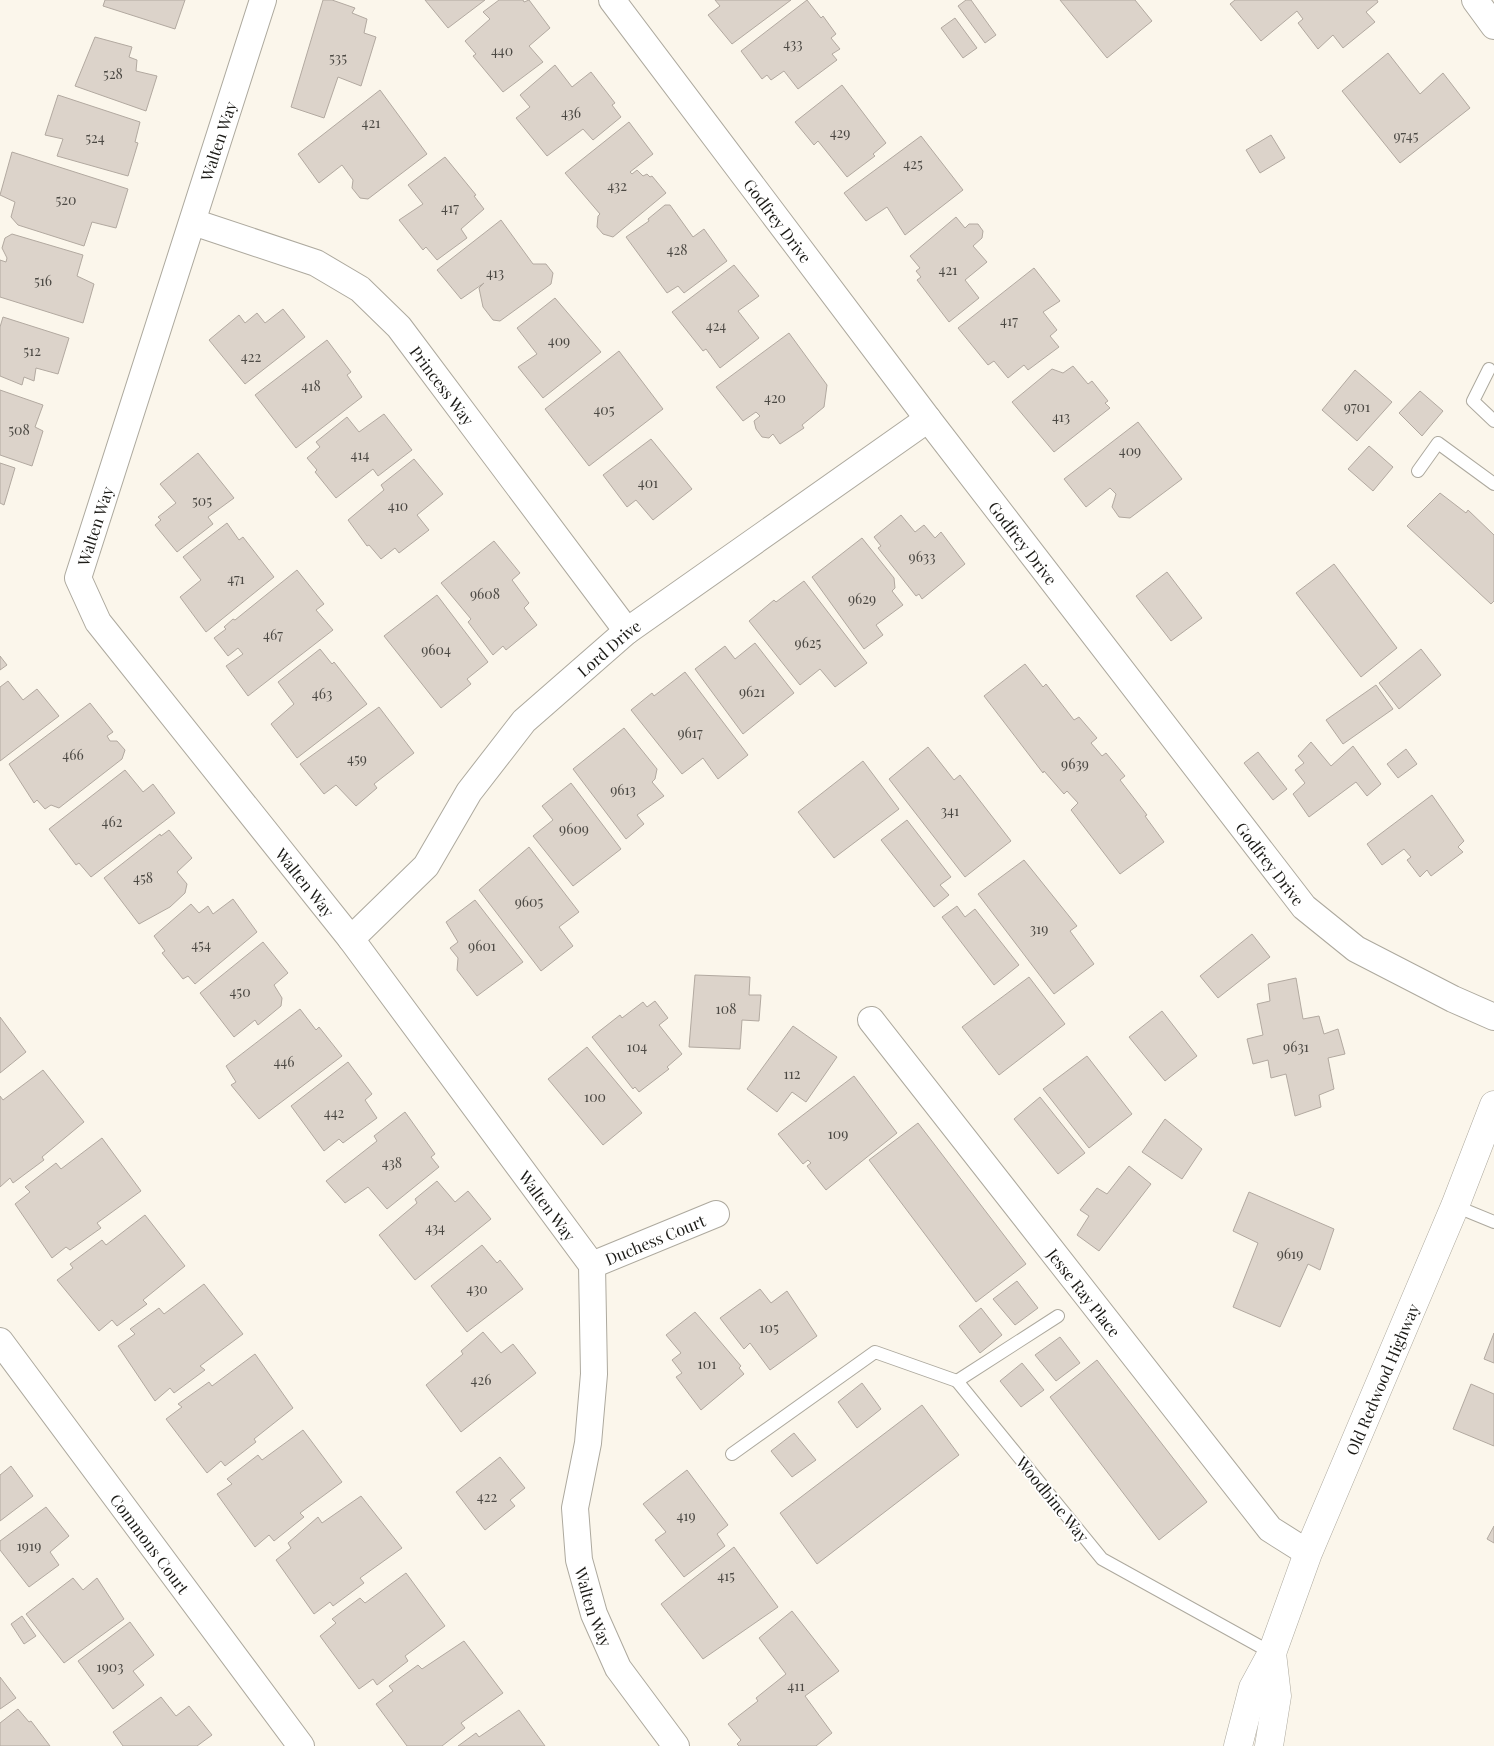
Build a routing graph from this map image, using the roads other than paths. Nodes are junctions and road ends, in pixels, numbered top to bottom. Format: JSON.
{"nodes":[{"id":1,"x":263,"y":0,"type":"edge"},
{"id":2,"x":612,"y":0,"type":"edge"},
{"id":3,"x":1475,"y":0,"type":"edge"},
{"id":4,"x":1494,"y":26,"type":"edge"},
{"id":5,"x":193,"y":222,"type":"junction"},
{"id":6,"x":1489,"y":369,"type":"dead end"},
{"id":7,"x":928,"y":419,"type":"junction"},
{"id":8,"x":1494,"y":421,"type":"edge"},
{"id":9,"x":1418,"y":471,"type":"dead end"},
{"id":10,"x":1494,"y":484,"type":"edge"},
{"id":11,"x":627,"y":631,"type":"junction"},
{"id":12,"x":350,"y":939,"type":"junction"},
{"id":13,"x":1494,"y":1017,"type":"edge"},
{"id":14,"x":871,"y":1020,"type":"dead end"},
{"id":15,"x":1494,"y":1105,"type":"edge"},
{"id":16,"x":1454,"y":1206,"type":"junction"},
{"id":17,"x":716,"y":1214,"type":"dead end"},
{"id":18,"x":1494,"y":1222,"type":"edge"},
{"id":19,"x":592,"y":1266,"type":"junction"},
{"id":20,"x":1058,"y":1316,"type":"dead end"},
{"id":21,"x":0,"y":1341,"type":"edge"},
{"id":22,"x":958,"y":1381,"type":"junction"},
{"id":23,"x":732,"y":1454,"type":"dead end"},
{"id":24,"x":1308,"y":1552,"type":"junction"},
{"id":25,"x":1272,"y":1653,"type":"junction"},
{"id":26,"x":301,"y":1746,"type":"edge"},
{"id":27,"x":676,"y":1746,"type":"edge"},
{"id":28,"x":1238,"y":1746,"type":"edge"},
{"id":29,"x":1269,"y":1746,"type":"edge"}],
"edges":[{"from":1,"to":5,"type":"street","name":"Walten Way"},
{"from":2,"to":7,"type":"street","name":"Godfrey Drive"},
{"from":3,"to":4,"type":"street"},
{"from":5,"to":11,"type":"street","name":"Princess Way"},
{"from":5,"to":12,"type":"street","name":"Walten Way"},
{"from":6,"to":8,"type":"lane"},
{"from":7,"to":11,"type":"street","name":"Lord Drive"},
{"from":7,"to":13,"type":"street","name":"Godfrey Drive"},
{"from":9,"to":10,"type":"lane"},
{"from":11,"to":12,"type":"street","name":"Lord Drive"},
{"from":12,"to":19,"type":"street","name":"Walten Way"},
{"from":14,"to":24,"type":"street","name":"Jesse Ray Place"},
{"from":15,"to":16,"type":"main road","name":"Old Redwood Highway"},
{"from":16,"to":18,"type":"lane"},
{"from":16,"to":24,"type":"main road","name":"Old Redwood Highway"},
{"from":17,"to":19,"type":"street","name":"Duchess Court"},
{"from":19,"to":27,"type":"street","name":"Walten Way"},
{"from":20,"to":22,"type":"lane"},
{"from":21,"to":26,"type":"street","name":"Commons Court"},
{"from":22,"to":23,"type":"lane"},
{"from":22,"to":25,"type":"lane","name":"Woodbine Way"},
{"from":24,"to":25,"type":"main road","name":"Old Redwood Highway"},
{"from":25,"to":28,"type":"main road","name":"Old Redwood Highway"},
{"from":25,"to":29,"type":"main road","name":"Old Redwood Highway"}]}
